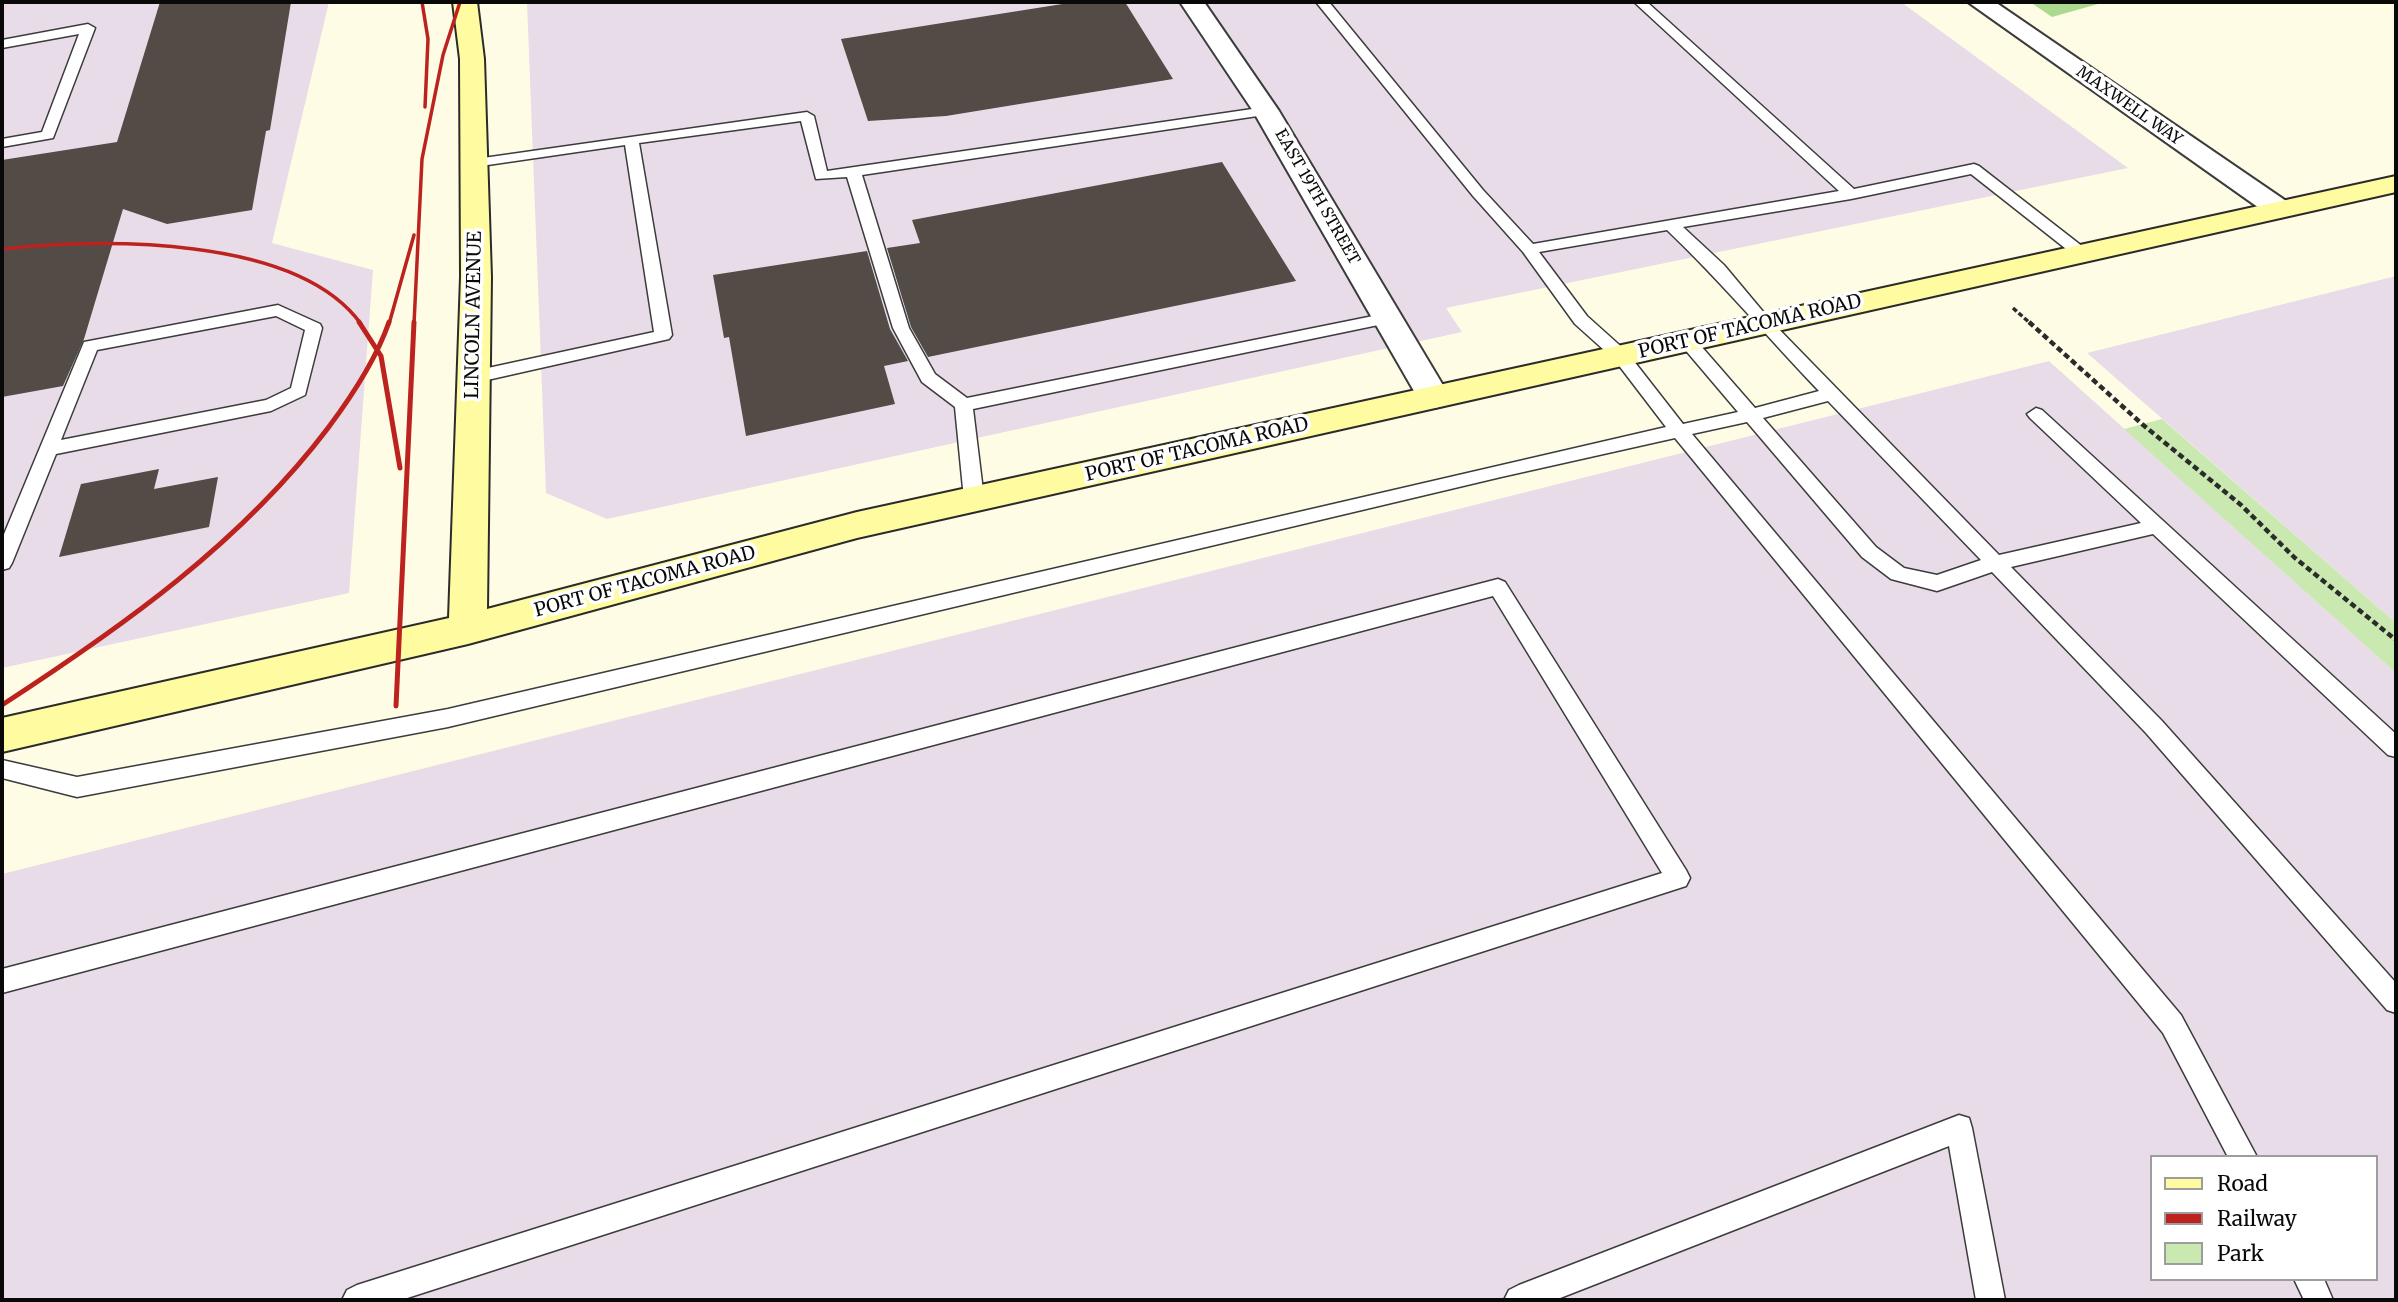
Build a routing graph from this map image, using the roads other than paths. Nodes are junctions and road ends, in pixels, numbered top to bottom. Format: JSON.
{"nodes":[{"id":1,"x":465,"y":2,"type":"edge"},
{"id":2,"x":1192,"y":2,"type":"edge"},
{"id":3,"x":1322,"y":2,"type":"edge"},
{"id":4,"x":1640,"y":2,"type":"edge"},
{"id":5,"x":1980,"y":2,"type":"edge"},
{"id":6,"x":2,"y":44,"type":"edge"},
{"id":7,"x":1266,"y":111,"type":"junction"},
{"id":8,"x":631,"y":140,"type":"junction"},
{"id":9,"x":2,"y":142,"type":"edge"},
{"id":10,"x":474,"y":163,"type":"junction"},
{"id":11,"x":853,"y":171,"type":"junction"},
{"id":12,"x":2396,"y":184,"type":"edge"},
{"id":13,"x":1851,"y":194,"type":"junction"},
{"id":14,"x":2279,"y":209,"type":"junction"},
{"id":15,"x":1671,"y":225,"type":"junction"},
{"id":16,"x":1529,"y":249,"type":"junction"},
{"id":17,"x":2081,"y":253,"type":"junction"},
{"id":18,"x":1388,"y":318,"type":"junction"},
{"id":19,"x":1764,"y":324,"type":"junction"},
{"id":20,"x":1688,"y":342,"type":"junction"},
{"id":21,"x":1620,"y":355,"type":"junction"},
{"id":22,"x":474,"y":377,"type":"junction"},
{"id":23,"x":1832,"y":394,"type":"junction"},
{"id":24,"x":1434,"y":397,"type":"junction"},
{"id":25,"x":964,"y":405,"type":"junction"},
{"id":26,"x":2036,"y":414,"type":"dead end"},
{"id":27,"x":1750,"y":415,"type":"junction"},
{"id":28,"x":1679,"y":431,"type":"junction"},
{"id":29,"x":47,"y":449,"type":"junction"},
{"id":30,"x":974,"y":499,"type":"junction"},
{"id":31,"x":2157,"y":526,"type":"junction"},
{"id":32,"x":2,"y":563,"type":"edge"},
{"id":33,"x":1995,"y":563,"type":"junction"},
{"id":34,"x":468,"y":629,"type":"junction"},
{"id":35,"x":2,"y":735,"type":"edge"},
{"id":36,"x":2396,"y":748,"type":"edge"},
{"id":37,"x":2,"y":769,"type":"edge"},
{"id":38,"x":2,"y":981,"type":"edge"},
{"id":39,"x":2396,"y":1000,"type":"edge"},
{"id":40,"x":2242,"y":1155,"type":"edge"},
{"id":41,"x":2309,"y":1281,"type":"edge"},
{"id":42,"x":405,"y":1292,"type":"edge"},
{"id":43,"x":357,"y":1300,"type":"edge"},
{"id":44,"x":1519,"y":1300,"type":"edge"},
{"id":45,"x":1991,"y":1300,"type":"edge"},
{"id":46,"x":2319,"y":1300,"type":"edge"}],
"edges":[{"from":1,"to":10,"type":"main road","name":"LINCOLN AVENUE"},
{"from":2,"to":7,"type":"street","name":"EAST 19TH STREET"},
{"from":3,"to":16,"type":"lane"},
{"from":4,"to":13,"type":"lane"},
{"from":5,"to":14,"type":"street","name":"MAXWELL WAY"},
{"from":6,"to":9,"type":"lane"},
{"from":7,"to":11,"type":"lane"},
{"from":7,"to":18,"type":"street","name":"EAST 19TH STREET"},
{"from":8,"to":10,"type":"lane"},
{"from":8,"to":11,"type":"lane"},
{"from":8,"to":22,"type":"lane"},
{"from":10,"to":22,"type":"main road","name":"LINCOLN AVENUE"},
{"from":11,"to":25,"type":"lane"},
{"from":12,"to":14,"type":"main road","name":"PORT OF TACOMA ROAD"},
{"from":13,"to":15,"type":"lane"},
{"from":13,"to":17,"type":"lane"},
{"from":14,"to":17,"type":"main road","name":"PORT OF TACOMA ROAD"},
{"from":15,"to":16,"type":"lane"},
{"from":15,"to":19,"type":"lane"},
{"from":16,"to":21,"type":"lane"},
{"from":17,"to":19,"type":"main road","name":"PORT OF TACOMA ROAD"},
{"from":18,"to":24,"type":"street","name":"EAST 19TH STREET"},
{"from":18,"to":25,"type":"lane"},
{"from":19,"to":20,"type":"main road","name":"PORT OF TACOMA ROAD"},
{"from":19,"to":23,"type":"lane"},
{"from":20,"to":21,"type":"main road","name":"PORT OF TACOMA ROAD"},
{"from":20,"to":27,"type":"lane"},
{"from":21,"to":24,"type":"main road","name":"PORT OF TACOMA ROAD"},
{"from":21,"to":28,"type":"lane"},
{"from":22,"to":34,"type":"main road","name":"LINCOLN AVENUE"},
{"from":23,"to":27,"type":"lane"},
{"from":23,"to":33,"type":"lane"},
{"from":24,"to":30,"type":"main road","name":"PORT OF TACOMA ROAD"},
{"from":25,"to":30,"type":"lane"},
{"from":26,"to":31,"type":"lane"},
{"from":27,"to":28,"type":"lane"},
{"from":27,"to":33,"type":"lane"},
{"from":28,"to":37,"type":"lane"},
{"from":28,"to":40,"type":"lane"},
{"from":29,"to":29,"type":"lane"},
{"from":29,"to":32,"type":"lane"},
{"from":30,"to":34,"type":"main road","name":"PORT OF TACOMA ROAD"},
{"from":31,"to":33,"type":"lane"},
{"from":31,"to":36,"type":"lane"},
{"from":33,"to":39,"type":"lane"},
{"from":34,"to":35,"type":"main road","name":"PORT OF TACOMA ROAD"},
{"from":38,"to":42,"type":"lane"},
{"from":41,"to":46,"type":"lane"},
{"from":42,"to":43,"type":"lane"},
{"from":44,"to":45,"type":"lane"}]}
